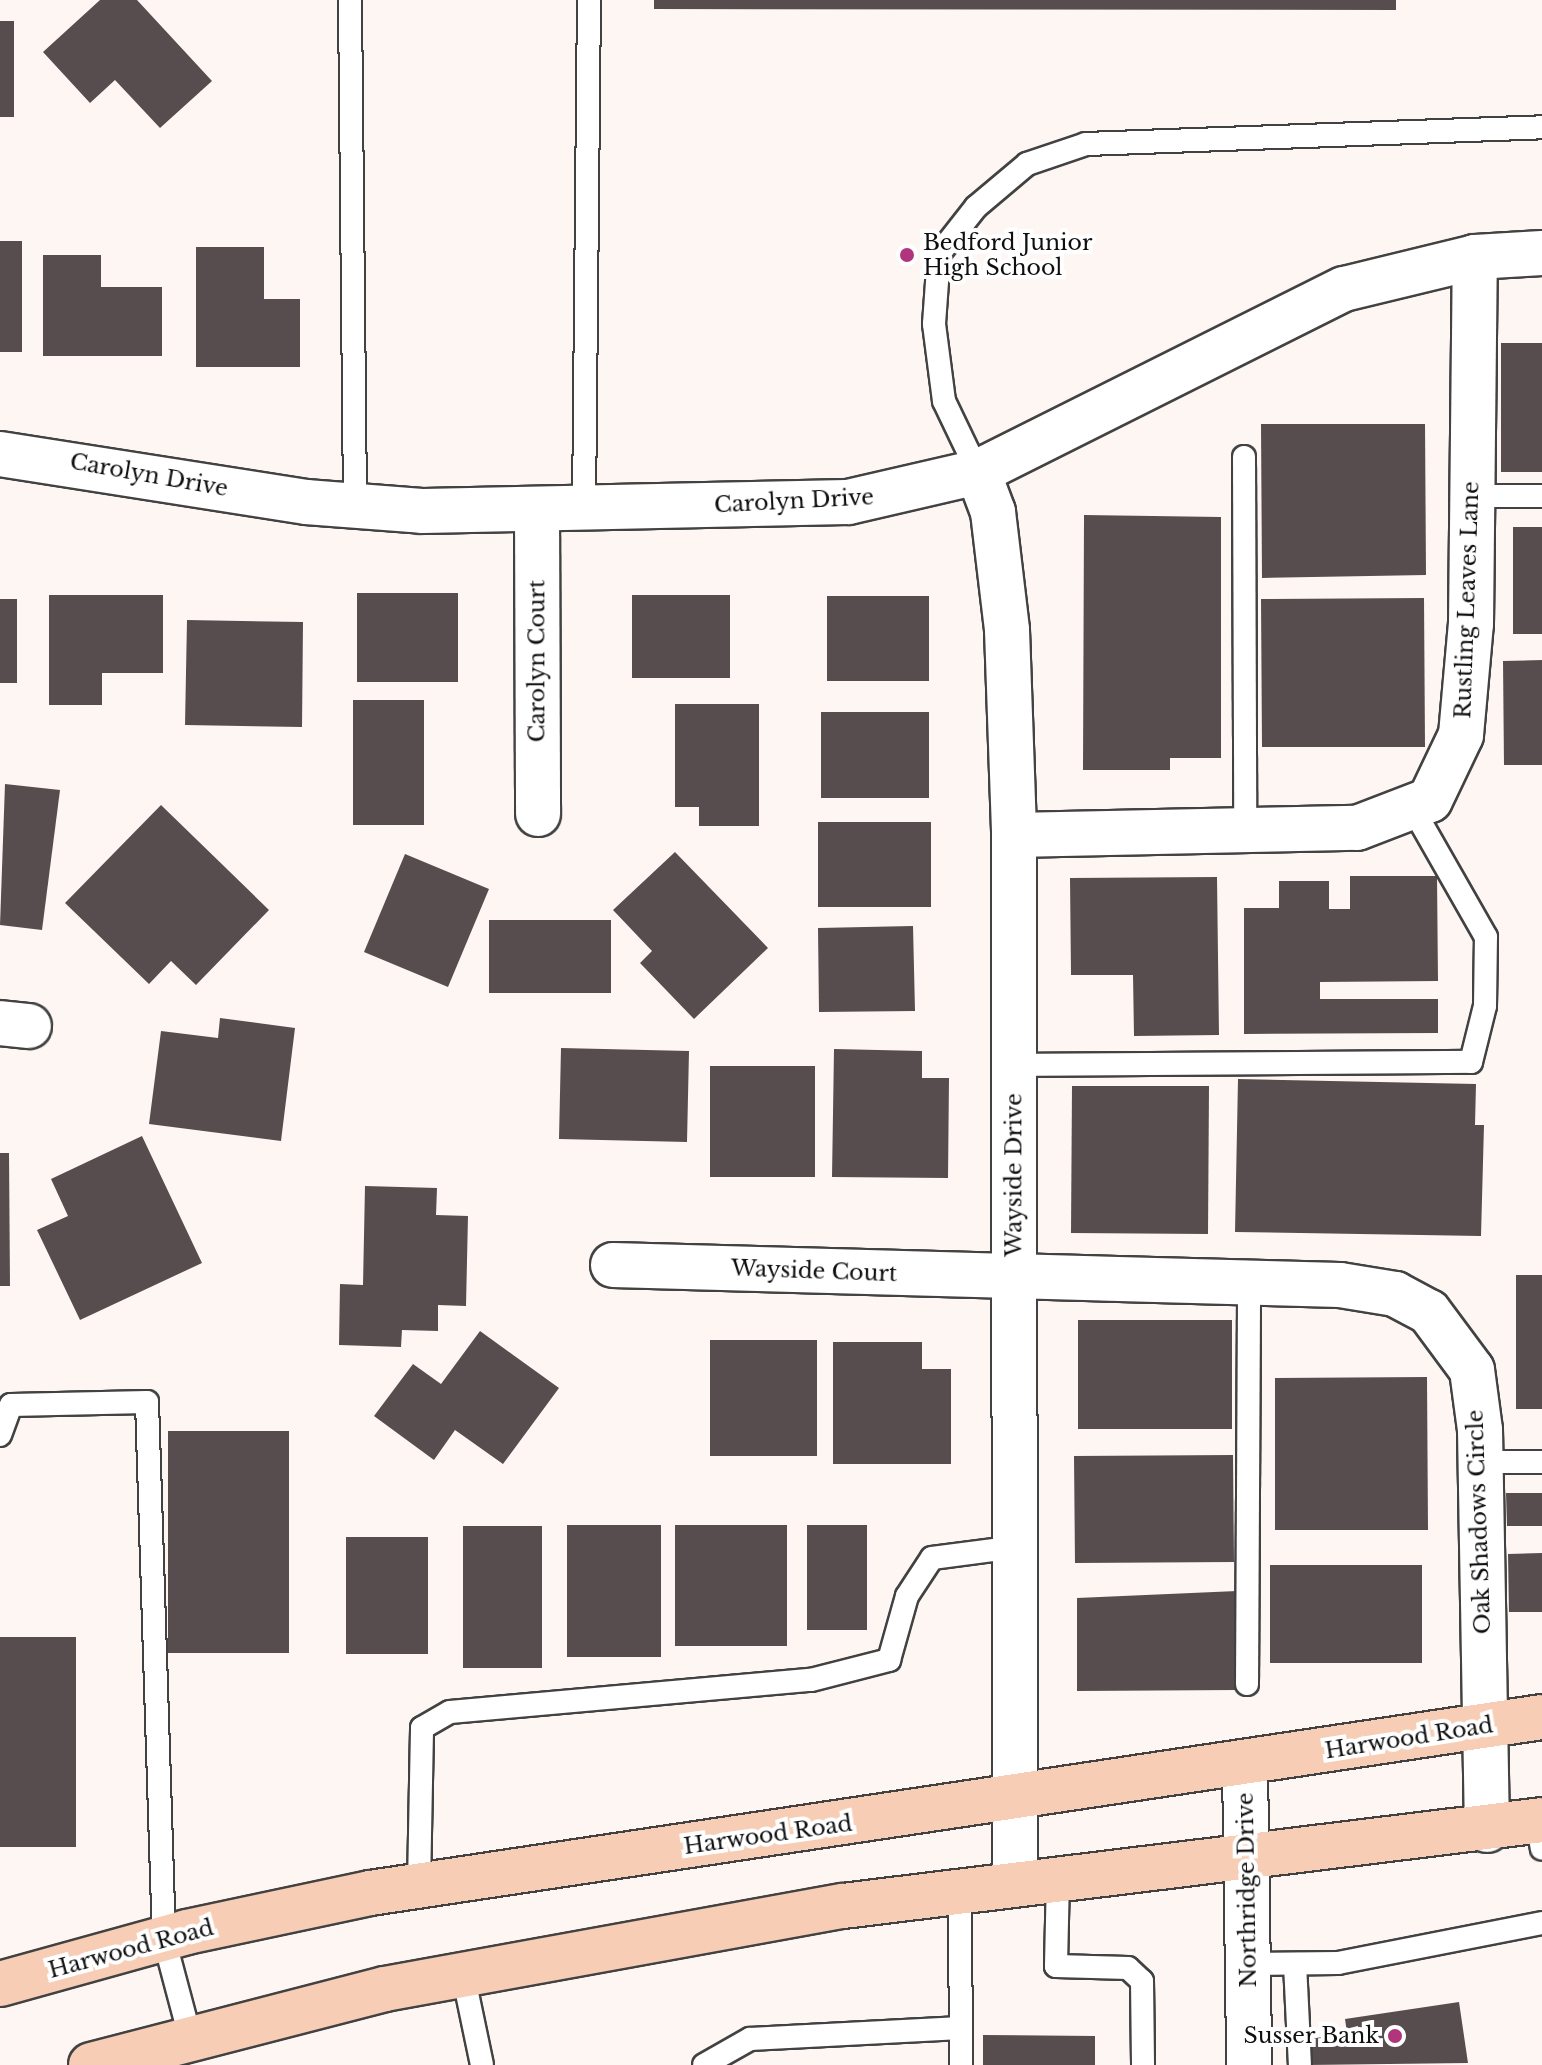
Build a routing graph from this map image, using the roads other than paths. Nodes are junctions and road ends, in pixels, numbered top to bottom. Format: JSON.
{"nodes":[{"id":1,"x":350,"y":0,"type":"edge"},
{"id":2,"x":589,"y":0,"type":"edge"},
{"id":3,"x":1542,"y":127,"type":"edge"},
{"id":4,"x":1542,"y":253,"type":"edge"},
{"id":5,"x":1475,"y":257,"type":"junction"},
{"id":6,"x":0,"y":454,"type":"edge"},
{"id":7,"x":1244,"y":457,"type":"dead end"},
{"id":8,"x":978,"y":472,"type":"junction"},
{"id":9,"x":1472,"y":496,"type":"junction"},
{"id":10,"x":1542,"y":496,"type":"edge"},
{"id":11,"x":355,"y":506,"type":"junction"},
{"id":12,"x":584,"y":508,"type":"junction"},
{"id":13,"x":537,"y":509,"type":"junction"},
{"id":14,"x":1414,"y":811,"type":"junction"},
{"id":15,"x":538,"y":814,"type":"dead end"},
{"id":16,"x":1245,"y":831,"type":"junction"},
{"id":17,"x":1014,"y":835,"type":"junction"},
{"id":18,"x":1014,"y":1065,"type":"junction"},
{"id":19,"x":613,"y":1265,"type":"dead end"},
{"id":20,"x":1015,"y":1277,"type":"junction"},
{"id":21,"x":1249,"y":1282,"type":"junction"},
{"id":22,"x":0,"y":1435,"type":"edge"},
{"id":23,"x":1480,"y":1462,"type":"junction"},
{"id":24,"x":1542,"y":1462,"type":"edge"},
{"id":25,"x":1015,"y":1547,"type":"junction"},
{"id":26,"x":1247,"y":1684,"type":"dead end"},
{"id":27,"x":1542,"y":1717,"type":"edge"},
{"id":28,"x":1485,"y":1726,"type":"junction"},
{"id":29,"x":1245,"y":1764,"type":"junction"},
{"id":30,"x":1015,"y":1800,"type":"junction"},
{"id":31,"x":1487,"y":1830,"type":"junction"},
{"id":32,"x":1540,"y":1830,"type":"edge"},
{"id":33,"x":1246,"y":1858,"type":"junction"},
{"id":34,"x":1058,"y":1877,"type":"junction"},
{"id":35,"x":1015,"y":1881,"type":"junction"},
{"id":36,"x":419,"y":1886,"type":"junction"},
{"id":37,"x":960,"y":1889,"type":"junction"},
{"id":38,"x":1542,"y":1923,"type":"edge"},
{"id":39,"x":164,"y":1939,"type":"junction"},
{"id":40,"x":1248,"y":1964,"type":"junction"},
{"id":41,"x":1295,"y":1964,"type":"junction"},
{"id":42,"x":463,"y":1974,"type":"junction"},
{"id":43,"x":0,"y":1984,"type":"edge"},
{"id":44,"x":961,"y":2028,"type":"junction"},
{"id":45,"x":190,"y":2037,"type":"junction"},
{"id":46,"x":91,"y":2065,"type":"edge"},
{"id":47,"x":482,"y":2065,"type":"edge"},
{"id":48,"x":704,"y":2065,"type":"edge"},
{"id":49,"x":961,"y":2065,"type":"edge"},
{"id":50,"x":1143,"y":2065,"type":"edge"},
{"id":51,"x":1249,"y":2065,"type":"edge"},
{"id":52,"x":1300,"y":2065,"type":"edge"}],
"edges":[{"from":1,"to":11,"type":"lane"},
{"from":2,"to":12,"type":"lane"},
{"from":3,"to":8,"type":"lane"},
{"from":4,"to":5,"type":"street","name":"Carolyn Drive"},
{"from":5,"to":8,"type":"street","name":"Carolyn Drive"},
{"from":5,"to":9,"type":"street","name":"Rustling Leaves Lane"},
{"from":6,"to":11,"type":"street","name":"Carolyn Drive"},
{"from":7,"to":16,"type":"lane"},
{"from":8,"to":12,"type":"street","name":"Carolyn Drive"},
{"from":8,"to":17,"type":"street","name":"Wayside Drive"},
{"from":9,"to":10,"type":"lane"},
{"from":9,"to":14,"type":"street","name":"Rustling Leaves Lane"},
{"from":11,"to":13,"type":"street","name":"Carolyn Drive"},
{"from":12,"to":13,"type":"street","name":"Carolyn Drive"},
{"from":13,"to":15,"type":"street","name":"Carolyn Court"},
{"from":14,"to":16,"type":"street"},
{"from":14,"to":18,"type":"lane"},
{"from":16,"to":17,"type":"street"},
{"from":17,"to":18,"type":"street","name":"Wayside Drive"},
{"from":18,"to":20,"type":"street","name":"Wayside Drive"},
{"from":19,"to":20,"type":"street","name":"Wayside Court"},
{"from":20,"to":21,"type":"street","name":"Oak Shadows Circle"},
{"from":20,"to":25,"type":"street","name":"Wayside Drive"},
{"from":21,"to":23,"type":"street","name":"Oak Shadows Circle"},
{"from":21,"to":26,"type":"lane"},
{"from":22,"to":39,"type":"lane"},
{"from":23,"to":24,"type":"lane"},
{"from":23,"to":28,"type":"street","name":"Oak Shadows Circle"},
{"from":25,"to":30,"type":"street","name":"Wayside Drive"},
{"from":25,"to":36,"type":"lane"},
{"from":27,"to":28,"type":"main road","name":"Harwood Road"},
{"from":28,"to":29,"type":"main road","name":"Harwood Road"},
{"from":28,"to":31,"type":"street","name":"Oak Shadows Circle"},
{"from":29,"to":30,"type":"main road","name":"Harwood Road"},
{"from":29,"to":33,"type":"street","name":"Northridge Drive"},
{"from":30,"to":35,"type":"street","name":"Wayside Drive"},
{"from":30,"to":36,"type":"main road","name":"Harwood Road"},
{"from":31,"to":32,"type":"main road"},
{"from":31,"to":33,"type":"main road"},
{"from":33,"to":34,"type":"main road"},
{"from":33,"to":40,"type":"street","name":"Northridge Drive"},
{"from":34,"to":35,"type":"main road"},
{"from":34,"to":50,"type":"lane"},
{"from":35,"to":37,"type":"main road"},
{"from":36,"to":39,"type":"main road","name":"Harwood Road"},
{"from":37,"to":42,"type":"main road"},
{"from":37,"to":44,"type":"lane"},
{"from":38,"to":41,"type":"lane"},
{"from":39,"to":43,"type":"main road","name":"Harwood Road"},
{"from":39,"to":45,"type":"lane"},
{"from":40,"to":41,"type":"lane"},
{"from":40,"to":51,"type":"street","name":"Northridge Drive"},
{"from":41,"to":52,"type":"lane"},
{"from":42,"to":45,"type":"main road"},
{"from":42,"to":47,"type":"lane"},
{"from":44,"to":48,"type":"lane"},
{"from":44,"to":49,"type":"lane"},
{"from":45,"to":46,"type":"main road"}]}
